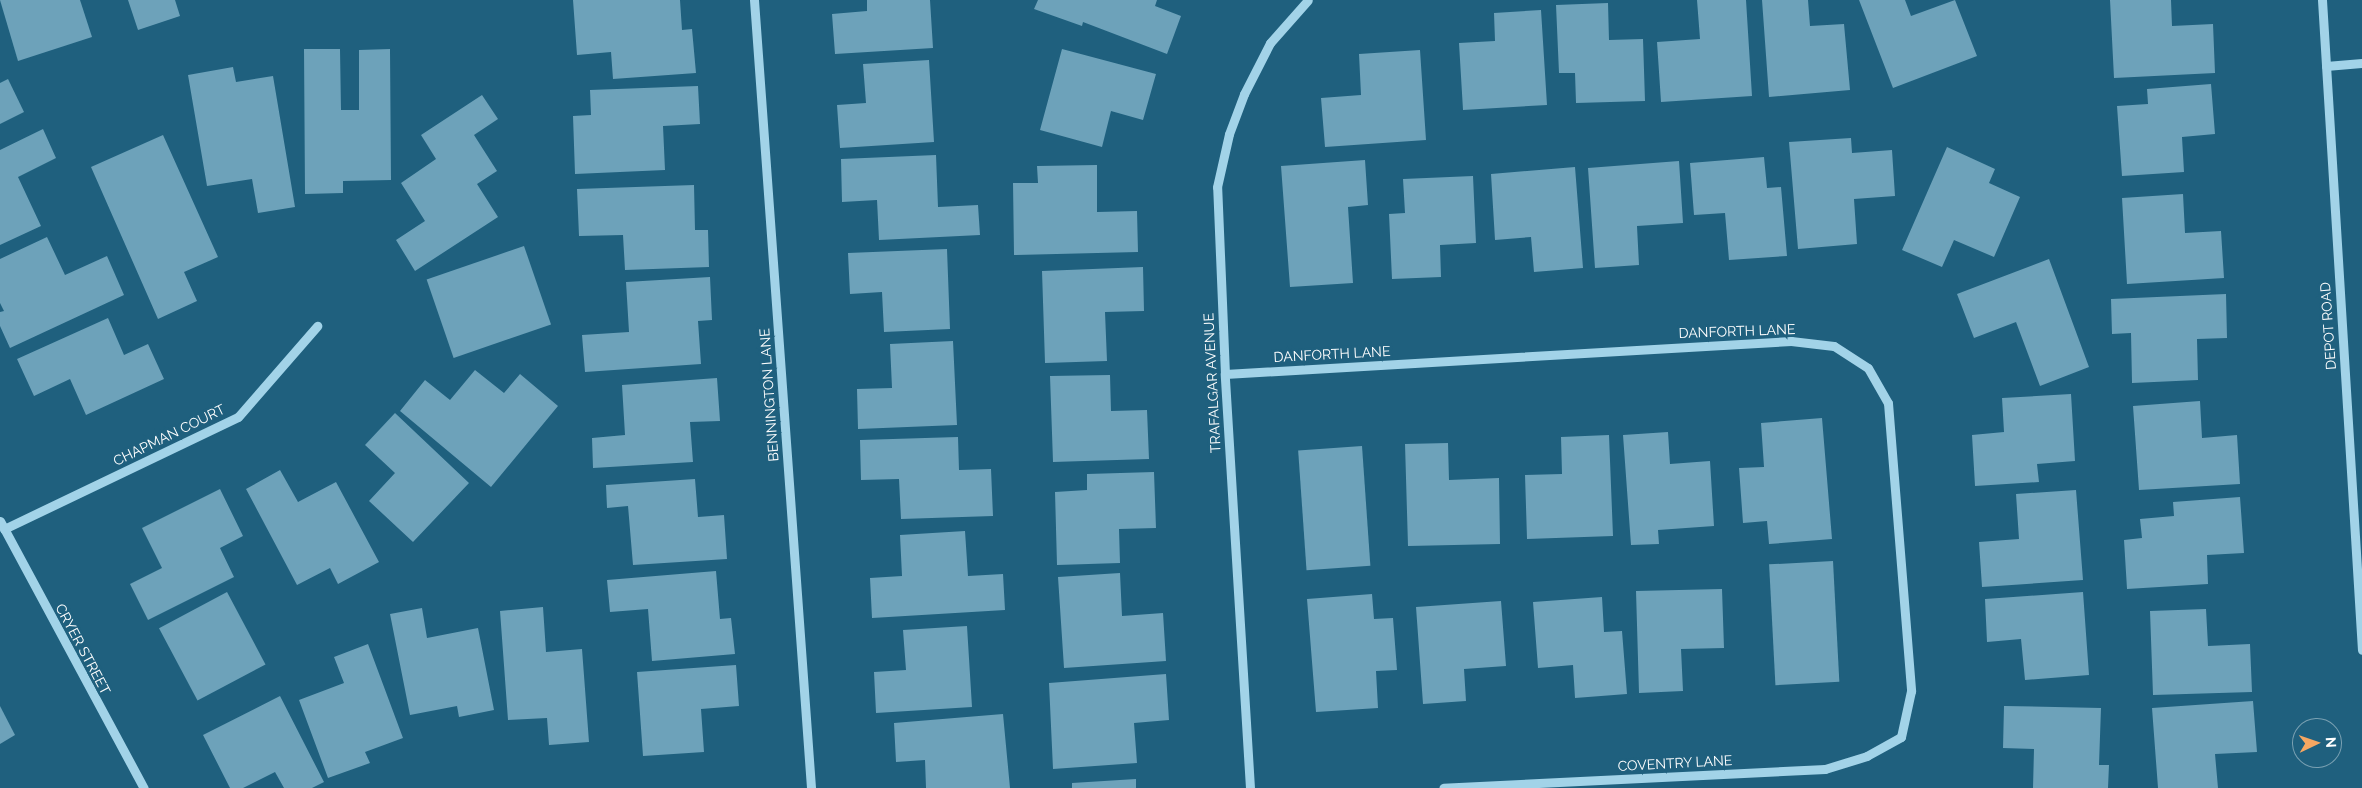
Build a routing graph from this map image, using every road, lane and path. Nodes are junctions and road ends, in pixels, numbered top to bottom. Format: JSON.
{"nodes":[{"id":1,"x":754,"y":0,"type":"edge"},
{"id":2,"x":1308,"y":0,"type":"edge"},
{"id":3,"x":2322,"y":0,"type":"edge"},
{"id":4,"x":2362,"y":63,"type":"edge"},
{"id":5,"x":2326,"y":66,"type":"junction"},
{"id":6,"x":317,"y":326,"type":"dead end"},
{"id":7,"x":1225,"y":374,"type":"junction"},
{"id":8,"x":2,"y":525,"type":"edge"},
{"id":9,"x":2362,"y":650,"type":"edge"},
{"id":10,"x":1901,"y":737,"type":"joint"},
{"id":11,"x":144,"y":788,"type":"edge"},
{"id":12,"x":811,"y":788,"type":"edge"},
{"id":13,"x":1250,"y":788,"type":"edge"},
{"id":14,"x":1444,"y":788,"type":"edge"}],
"edges":[{"from":1,"to":12,"type":"street","name":"BENNINGTON LANE"},
{"from":2,"to":7,"type":"street","name":"TRAFALGAR AVENUE"},
{"from":3,"to":5,"type":"street","name":"DEPOT ROAD"},
{"from":4,"to":5,"type":"street"},
{"from":5,"to":9,"type":"street","name":"DEPOT ROAD"},
{"from":6,"to":8,"type":"street","name":"CHAPMAN COURT"},
{"from":7,"to":10,"type":"street","name":"DANFORTH LANE"},
{"from":7,"to":13,"type":"street","name":"TRAFALGAR AVENUE"},
{"from":8,"to":11,"type":"street","name":"CRYER STREET"},
{"from":10,"to":14,"type":"street","name":"COVENTRY LANE"}]}
